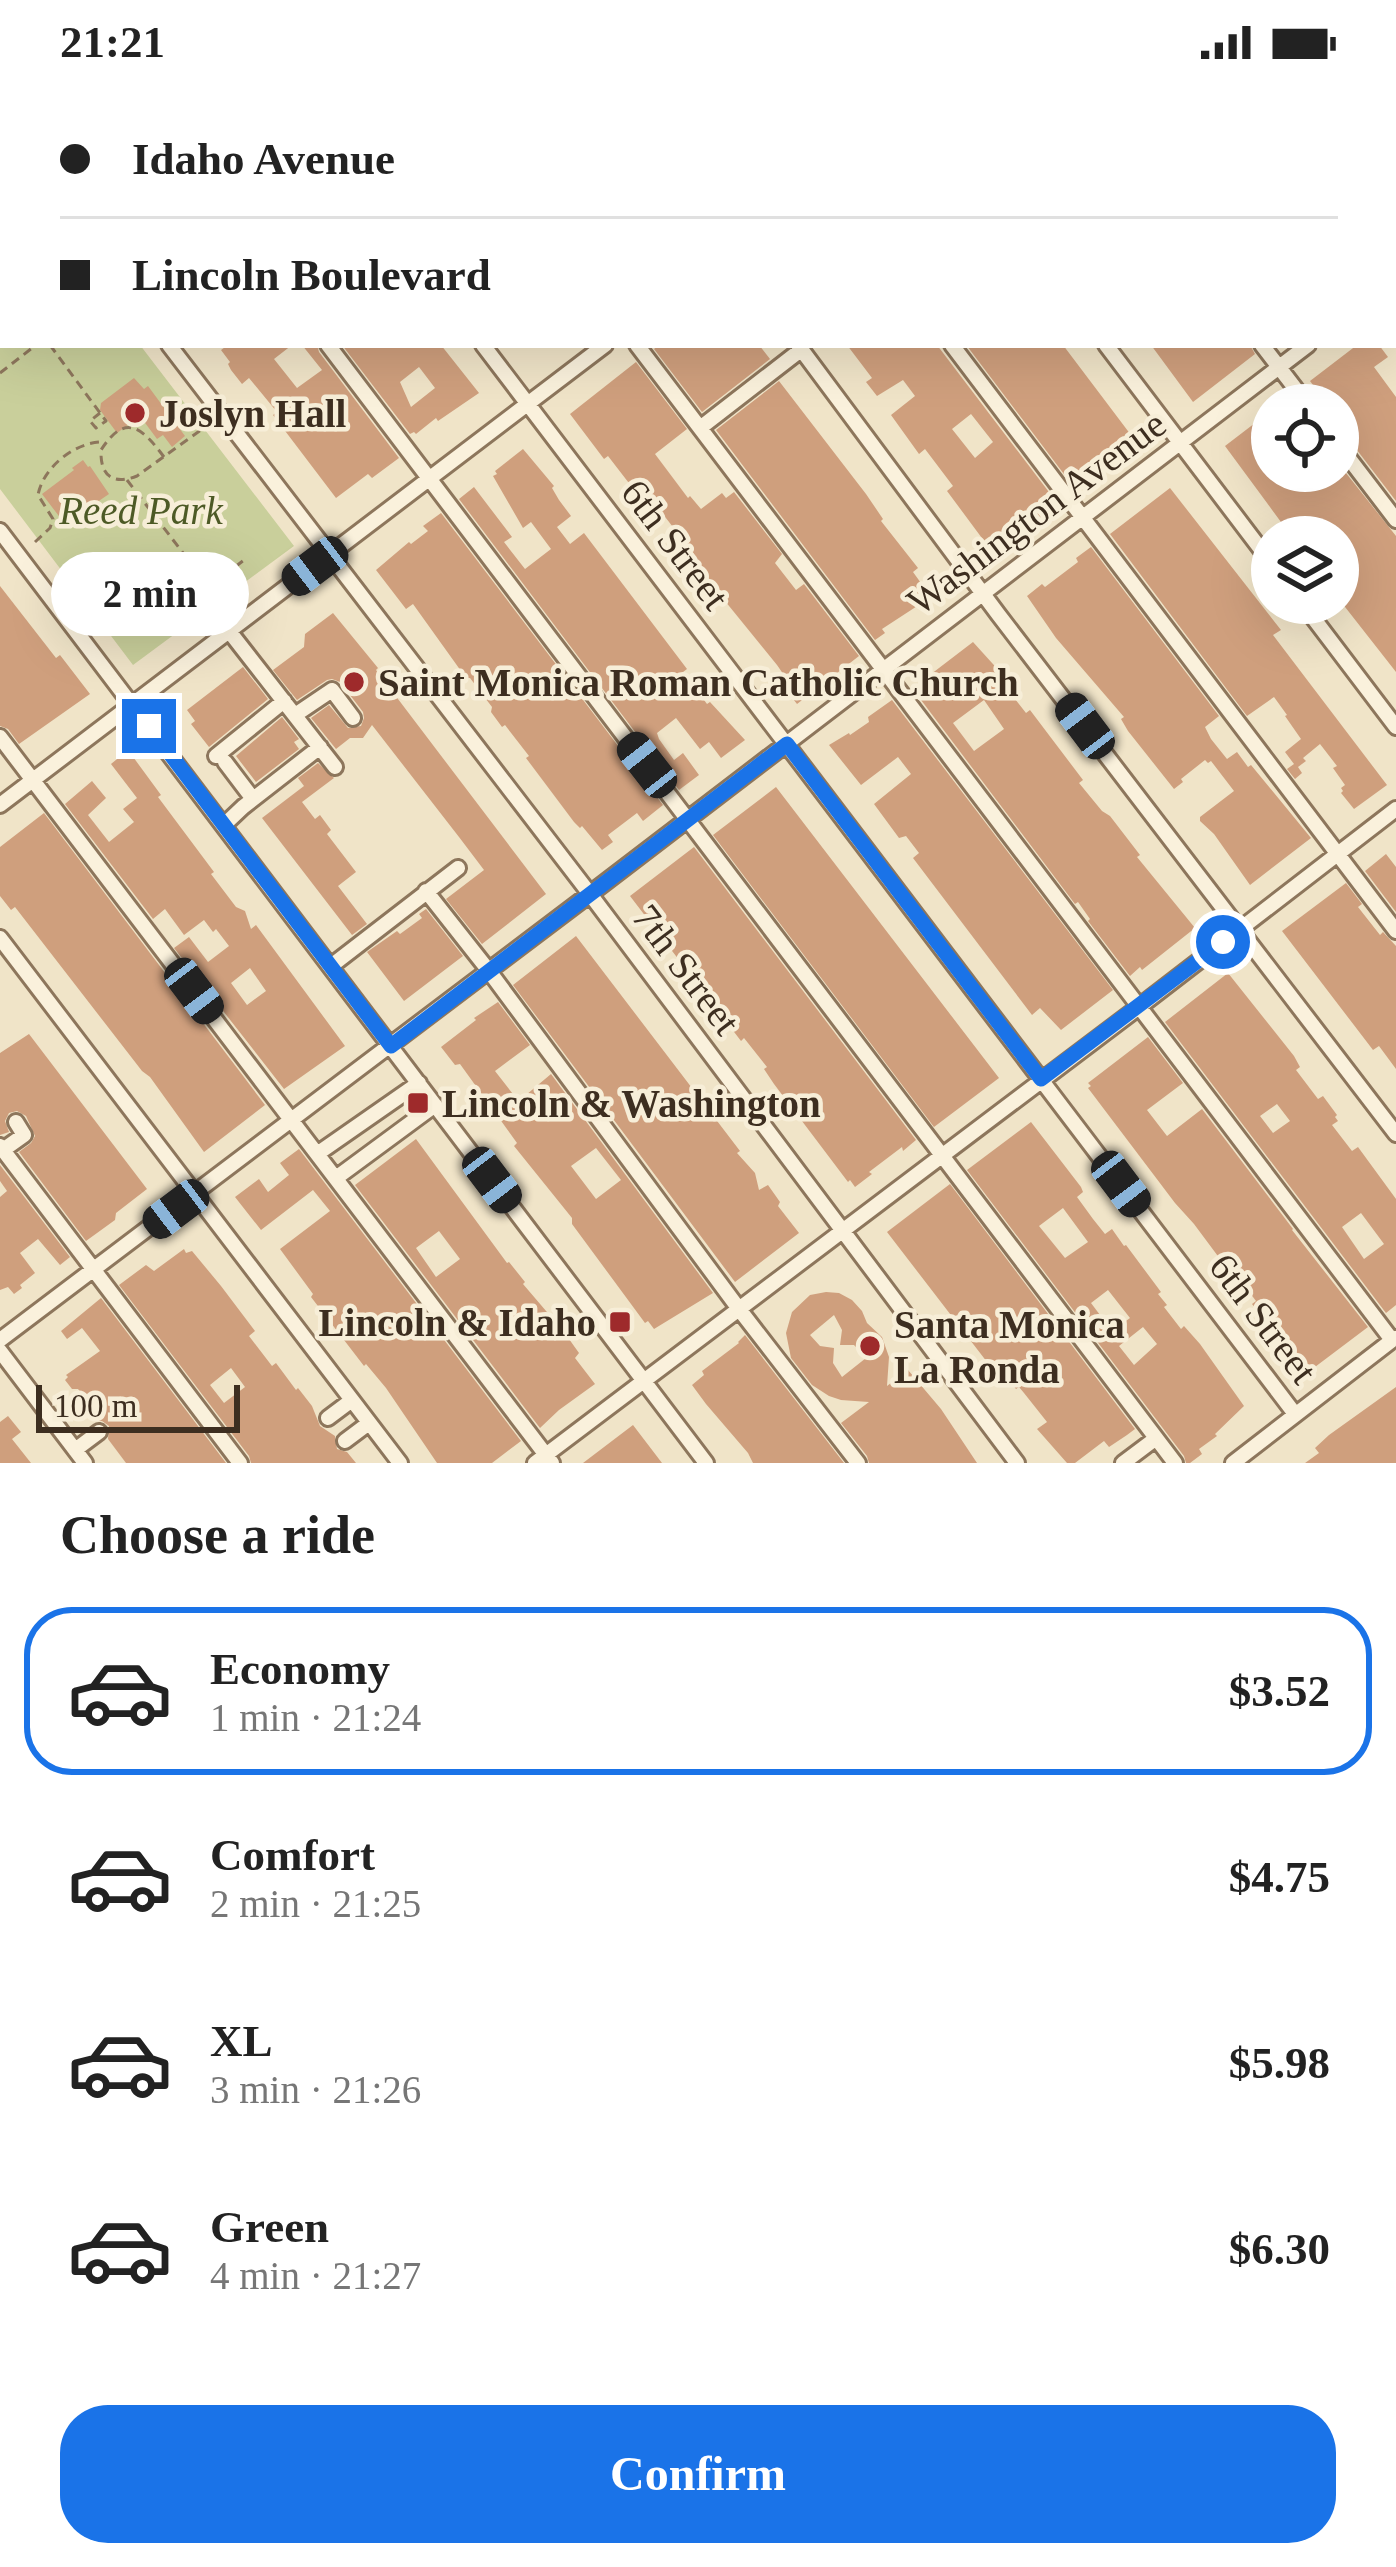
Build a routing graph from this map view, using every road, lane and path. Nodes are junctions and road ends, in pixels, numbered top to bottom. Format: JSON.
{"nodes":[{"id":1,"x":32,"y":348,"type":"edge"},
{"id":2,"x":52,"y":348,"type":"edge"},
{"id":3,"x":171,"y":348,"type":"edge"},
{"id":4,"x":330,"y":348,"type":"edge"},
{"id":5,"x":485,"y":348,"type":"edge"},
{"id":6,"x":601,"y":348,"type":"edge"},
{"id":7,"x":639,"y":348,"type":"edge"},
{"id":8,"x":799,"y":348,"type":"edge"},
{"id":9,"x":801,"y":348,"type":"edge"},
{"id":10,"x":954,"y":348,"type":"edge"},
{"id":11,"x":1108,"y":348,"type":"edge"},
{"id":12,"x":1264,"y":348,"type":"edge"},
{"id":13,"x":1304,"y":348,"type":"edge"},
{"id":14,"x":1279,"y":367,"type":"junction"},
{"id":15,"x":0,"y":373,"type":"edge"},
{"id":16,"x":1292,"y":384,"type":"edge"},
{"id":17,"x":528,"y":404,"type":"junction"},
{"id":18,"x":100,"y":413,"type":"dead end"},
{"id":19,"x":205,"y":428,"type":"dead end"},
{"id":20,"x":700,"y":428,"type":"junction"},
{"id":21,"x":106,"y":442,"type":"junction"},
{"id":22,"x":1181,"y":444,"type":"junction"},
{"id":23,"x":164,"y":457,"type":"junction"},
{"id":24,"x":1359,"y":472,"type":"edge"},
{"id":25,"x":127,"y":479,"type":"junction"},
{"id":26,"x":429,"y":479,"type":"junction"},
{"id":27,"x":1083,"y":519,"type":"junction"},
{"id":28,"x":1396,"y":520,"type":"edge"},
{"id":29,"x":0,"y":531,"type":"edge"},
{"id":30,"x":1251,"y":536,"type":"edge"},
{"id":31,"x":35,"y":542,"type":"dead end"},
{"id":32,"x":328,"y":555,"type":"junction"},
{"id":33,"x":244,"y":560,"type":"dead end"},
{"id":34,"x":210,"y":587,"type":"junction"},
{"id":35,"x":984,"y":594,"type":"junction"},
{"id":36,"x":220,"y":601,"type":"dead end"},
{"id":37,"x":1318,"y":624,"type":"edge"},
{"id":38,"x":229,"y":631,"type":"junction"},
{"id":39,"x":882,"y":668,"type":"junction"},
{"id":40,"x":284,"y":701,"type":"junction"},
{"id":41,"x":132,"y":704,"type":"junction"},
{"id":42,"x":295,"y":715,"type":"junction"},
{"id":43,"x":352,"y":718,"type":"dead end"},
{"id":44,"x":1396,"y":727,"type":"edge"},
{"id":45,"x":0,"y":737,"type":"edge"},
{"id":46,"x":787,"y":744,"type":"junction"},
{"id":47,"x":320,"y":748,"type":"junction"},
{"id":48,"x":335,"y":767,"type":"dead end"},
{"id":49,"x":33,"y":780,"type":"junction"},
{"id":50,"x":253,"y":799,"type":"junction"},
{"id":51,"x":0,"y":805,"type":"edge"},
{"id":52,"x":1396,"y":809,"type":"edge"},
{"id":53,"x":688,"y":819,"type":"junction"},
{"id":54,"x":224,"y":825,"type":"junction"},
{"id":55,"x":1337,"y":854,"type":"junction"},
{"id":56,"x":458,"y":868,"type":"dead end"},
{"id":57,"x":426,"y":891,"type":"junction"},
{"id":58,"x":590,"y":895,"type":"junction"},
{"id":59,"x":1240,"y":929,"type":"junction"},
{"id":60,"x":1396,"y":931,"type":"edge"},
{"id":61,"x":0,"y":938,"type":"edge"},
{"id":62,"x":331,"y":966,"type":"junction"},
{"id":63,"x":489,"y":971,"type":"junction"},
{"id":64,"x":1139,"y":1007,"type":"junction"},
{"id":65,"x":391,"y":1046,"type":"junction"},
{"id":66,"x":1041,"y":1079,"type":"junction"},
{"id":67,"x":419,"y":1082,"type":"junction"},
{"id":68,"x":435,"y":1105,"type":"junction"},
{"id":69,"x":292,"y":1119,"type":"junction"},
{"id":70,"x":16,"y":1122,"type":"dead end"},
{"id":71,"x":1396,"y":1134,"type":"edge"},
{"id":72,"x":2,"y":1148,"type":"edge"},
{"id":73,"x":317,"y":1154,"type":"junction"},
{"id":74,"x":940,"y":1155,"type":"junction"},
{"id":75,"x":336,"y":1178,"type":"junction"},
{"id":76,"x":195,"y":1194,"type":"junction"},
{"id":77,"x":841,"y":1231,"type":"junction"},
{"id":78,"x":94,"y":1270,"type":"junction"},
{"id":79,"x":739,"y":1309,"type":"junction"},
{"id":80,"x":1394,"y":1339,"type":"edge"},
{"id":81,"x":0,"y":1340,"type":"edge"},
{"id":82,"x":0,"y":1351,"type":"edge"},
{"id":83,"x":644,"y":1381,"type":"junction"},
{"id":84,"x":352,"y":1400,"type":"junction"},
{"id":85,"x":1295,"y":1414,"type":"junction"},
{"id":86,"x":328,"y":1418,"type":"dead end"},
{"id":87,"x":369,"y":1424,"type":"junction"},
{"id":88,"x":99,"y":1432,"type":"dead end"},
{"id":89,"x":1156,"y":1439,"type":"junction"},
{"id":90,"x":345,"y":1441,"type":"dead end"},
{"id":91,"x":80,"y":1457,"type":"edge"},
{"id":92,"x":544,"y":1460,"type":"edge"},
{"id":93,"x":240,"y":1463,"type":"edge"},
{"id":94,"x":400,"y":1463,"type":"edge"},
{"id":95,"x":706,"y":1463,"type":"edge"},
{"id":96,"x":858,"y":1463,"type":"edge"},
{"id":97,"x":1017,"y":1463,"type":"edge"},
{"id":98,"x":1124,"y":1463,"type":"edge"},
{"id":99,"x":1175,"y":1463,"type":"edge"},
{"id":100,"x":1233,"y":1463,"type":"edge"}],
"edges":[{"from":1,"to":15,"type":"path"},
{"from":2,"to":18,"type":"path"},
{"from":3,"to":32,"type":"street","name":"7th Street"},
{"from":4,"to":26,"type":"street"},
{"from":5,"to":17,"type":"street","name":"6th Street"},
{"from":6,"to":17,"type":"street"},
{"from":7,"to":20,"type":"street"},
{"from":8,"to":20,"type":"street"},
{"from":9,"to":35,"type":"street"},
{"from":10,"to":27,"type":"street"},
{"from":11,"to":22,"type":"street"},
{"from":12,"to":14,"type":"street"},
{"from":13,"to":14,"type":"street","name":"Washington Avenue"},
{"from":14,"to":16,"type":"street"},
{"from":14,"to":22,"type":"street","name":"Washington Avenue"},
{"from":17,"to":26,"type":"street"},
{"from":17,"to":46,"type":"street","name":"6th Street"},
{"from":19,"to":23,"type":"path"},
{"from":20,"to":39,"type":"street"},
{"from":21,"to":23,"type":"path"},
{"from":21,"to":25,"type":"path"},
{"from":21,"to":31,"type":"path"},
{"from":22,"to":27,"type":"street","name":"Washington Avenue"},
{"from":22,"to":30,"type":"street"},
{"from":23,"to":25,"type":"path"},
{"from":24,"to":28,"type":"street"},
{"from":25,"to":34,"type":"path"},
{"from":26,"to":32,"type":"street"},
{"from":26,"to":53,"type":"street"},
{"from":27,"to":35,"type":"street","name":"Washington Avenue"},
{"from":27,"to":55,"type":"street"},
{"from":29,"to":41,"type":"street"},
{"from":32,"to":38,"type":"street"},
{"from":32,"to":58,"type":"street","name":"7th Street"},
{"from":33,"to":34,"type":"path"},
{"from":34,"to":36,"type":"path"},
{"from":35,"to":39,"type":"street","name":"Washington Avenue"},
{"from":35,"to":59,"type":"street"},
{"from":37,"to":44,"type":"street"},
{"from":38,"to":40,"type":"street"},
{"from":38,"to":41,"type":"street"},
{"from":39,"to":46,"type":"street","name":"Washington Avenue"},
{"from":39,"to":64,"type":"street"},
{"from":40,"to":42,"type":"street"},
{"from":40,"to":50,"type":"street"},
{"from":41,"to":49,"type":"street"},
{"from":41,"to":54,"type":"street"},
{"from":42,"to":43,"type":"street"},
{"from":42,"to":47,"type":"street"},
{"from":45,"to":49,"type":"street"},
{"from":46,"to":53,"type":"street","name":"Washington Avenue"},
{"from":46,"to":66,"type":"street","name":"6th Street"},
{"from":47,"to":48,"type":"street"},
{"from":47,"to":50,"type":"street"},
{"from":49,"to":51,"type":"street"},
{"from":49,"to":69,"type":"street"},
{"from":50,"to":54,"type":"street"},
{"from":52,"to":55,"type":"street"},
{"from":53,"to":58,"type":"street","name":"Washington Avenue"},
{"from":53,"to":74,"type":"street"},
{"from":54,"to":62,"type":"street"},
{"from":55,"to":59,"type":"street"},
{"from":55,"to":60,"type":"street"},
{"from":56,"to":57,"type":"street"},
{"from":57,"to":62,"type":"street"},
{"from":57,"to":63,"type":"street"},
{"from":58,"to":63,"type":"street","name":"Washington Avenue"},
{"from":58,"to":77,"type":"street","name":"7th Street"},
{"from":59,"to":64,"type":"street"},
{"from":59,"to":71,"type":"street"},
{"from":61,"to":76,"type":"street"},
{"from":62,"to":65,"type":"street"},
{"from":63,"to":65,"type":"street","name":"Washington Avenue"},
{"from":63,"to":79,"type":"street"},
{"from":64,"to":66,"type":"street"},
{"from":64,"to":80,"type":"street"},
{"from":65,"to":67,"type":"street"},
{"from":65,"to":69,"type":"street","name":"Washington Avenue"},
{"from":66,"to":74,"type":"street"},
{"from":66,"to":85,"type":"street","name":"6th Street"},
{"from":67,"to":68,"type":"street"},
{"from":67,"to":73,"type":"street"},
{"from":68,"to":75,"type":"street"},
{"from":68,"to":83,"type":"street"},
{"from":69,"to":73,"type":"street"},
{"from":69,"to":76,"type":"street","name":"Washington Avenue"},
{"from":70,"to":72,"type":"street"},
{"from":72,"to":78,"type":"street"},
{"from":73,"to":75,"type":"street"},
{"from":74,"to":77,"type":"street"},
{"from":74,"to":89,"type":"street"},
{"from":75,"to":92,"type":"street"},
{"from":76,"to":78,"type":"street","name":"Washington Avenue"},
{"from":76,"to":84,"type":"street"},
{"from":77,"to":79,"type":"street"},
{"from":77,"to":97,"type":"street","name":"7th Street"},
{"from":78,"to":81,"type":"street","name":"Washington Avenue"},
{"from":78,"to":93,"type":"street"},
{"from":79,"to":83,"type":"street"},
{"from":79,"to":96,"type":"street"},
{"from":80,"to":85,"type":"street"},
{"from":82,"to":91,"type":"street"},
{"from":83,"to":92,"type":"street"},
{"from":83,"to":95,"type":"street"},
{"from":84,"to":86,"type":"street"},
{"from":84,"to":87,"type":"street"},
{"from":85,"to":100,"type":"street"},
{"from":87,"to":90,"type":"street"},
{"from":87,"to":94,"type":"street"},
{"from":88,"to":91,"type":"street"},
{"from":89,"to":98,"type":"street"},
{"from":89,"to":99,"type":"street"}]}
